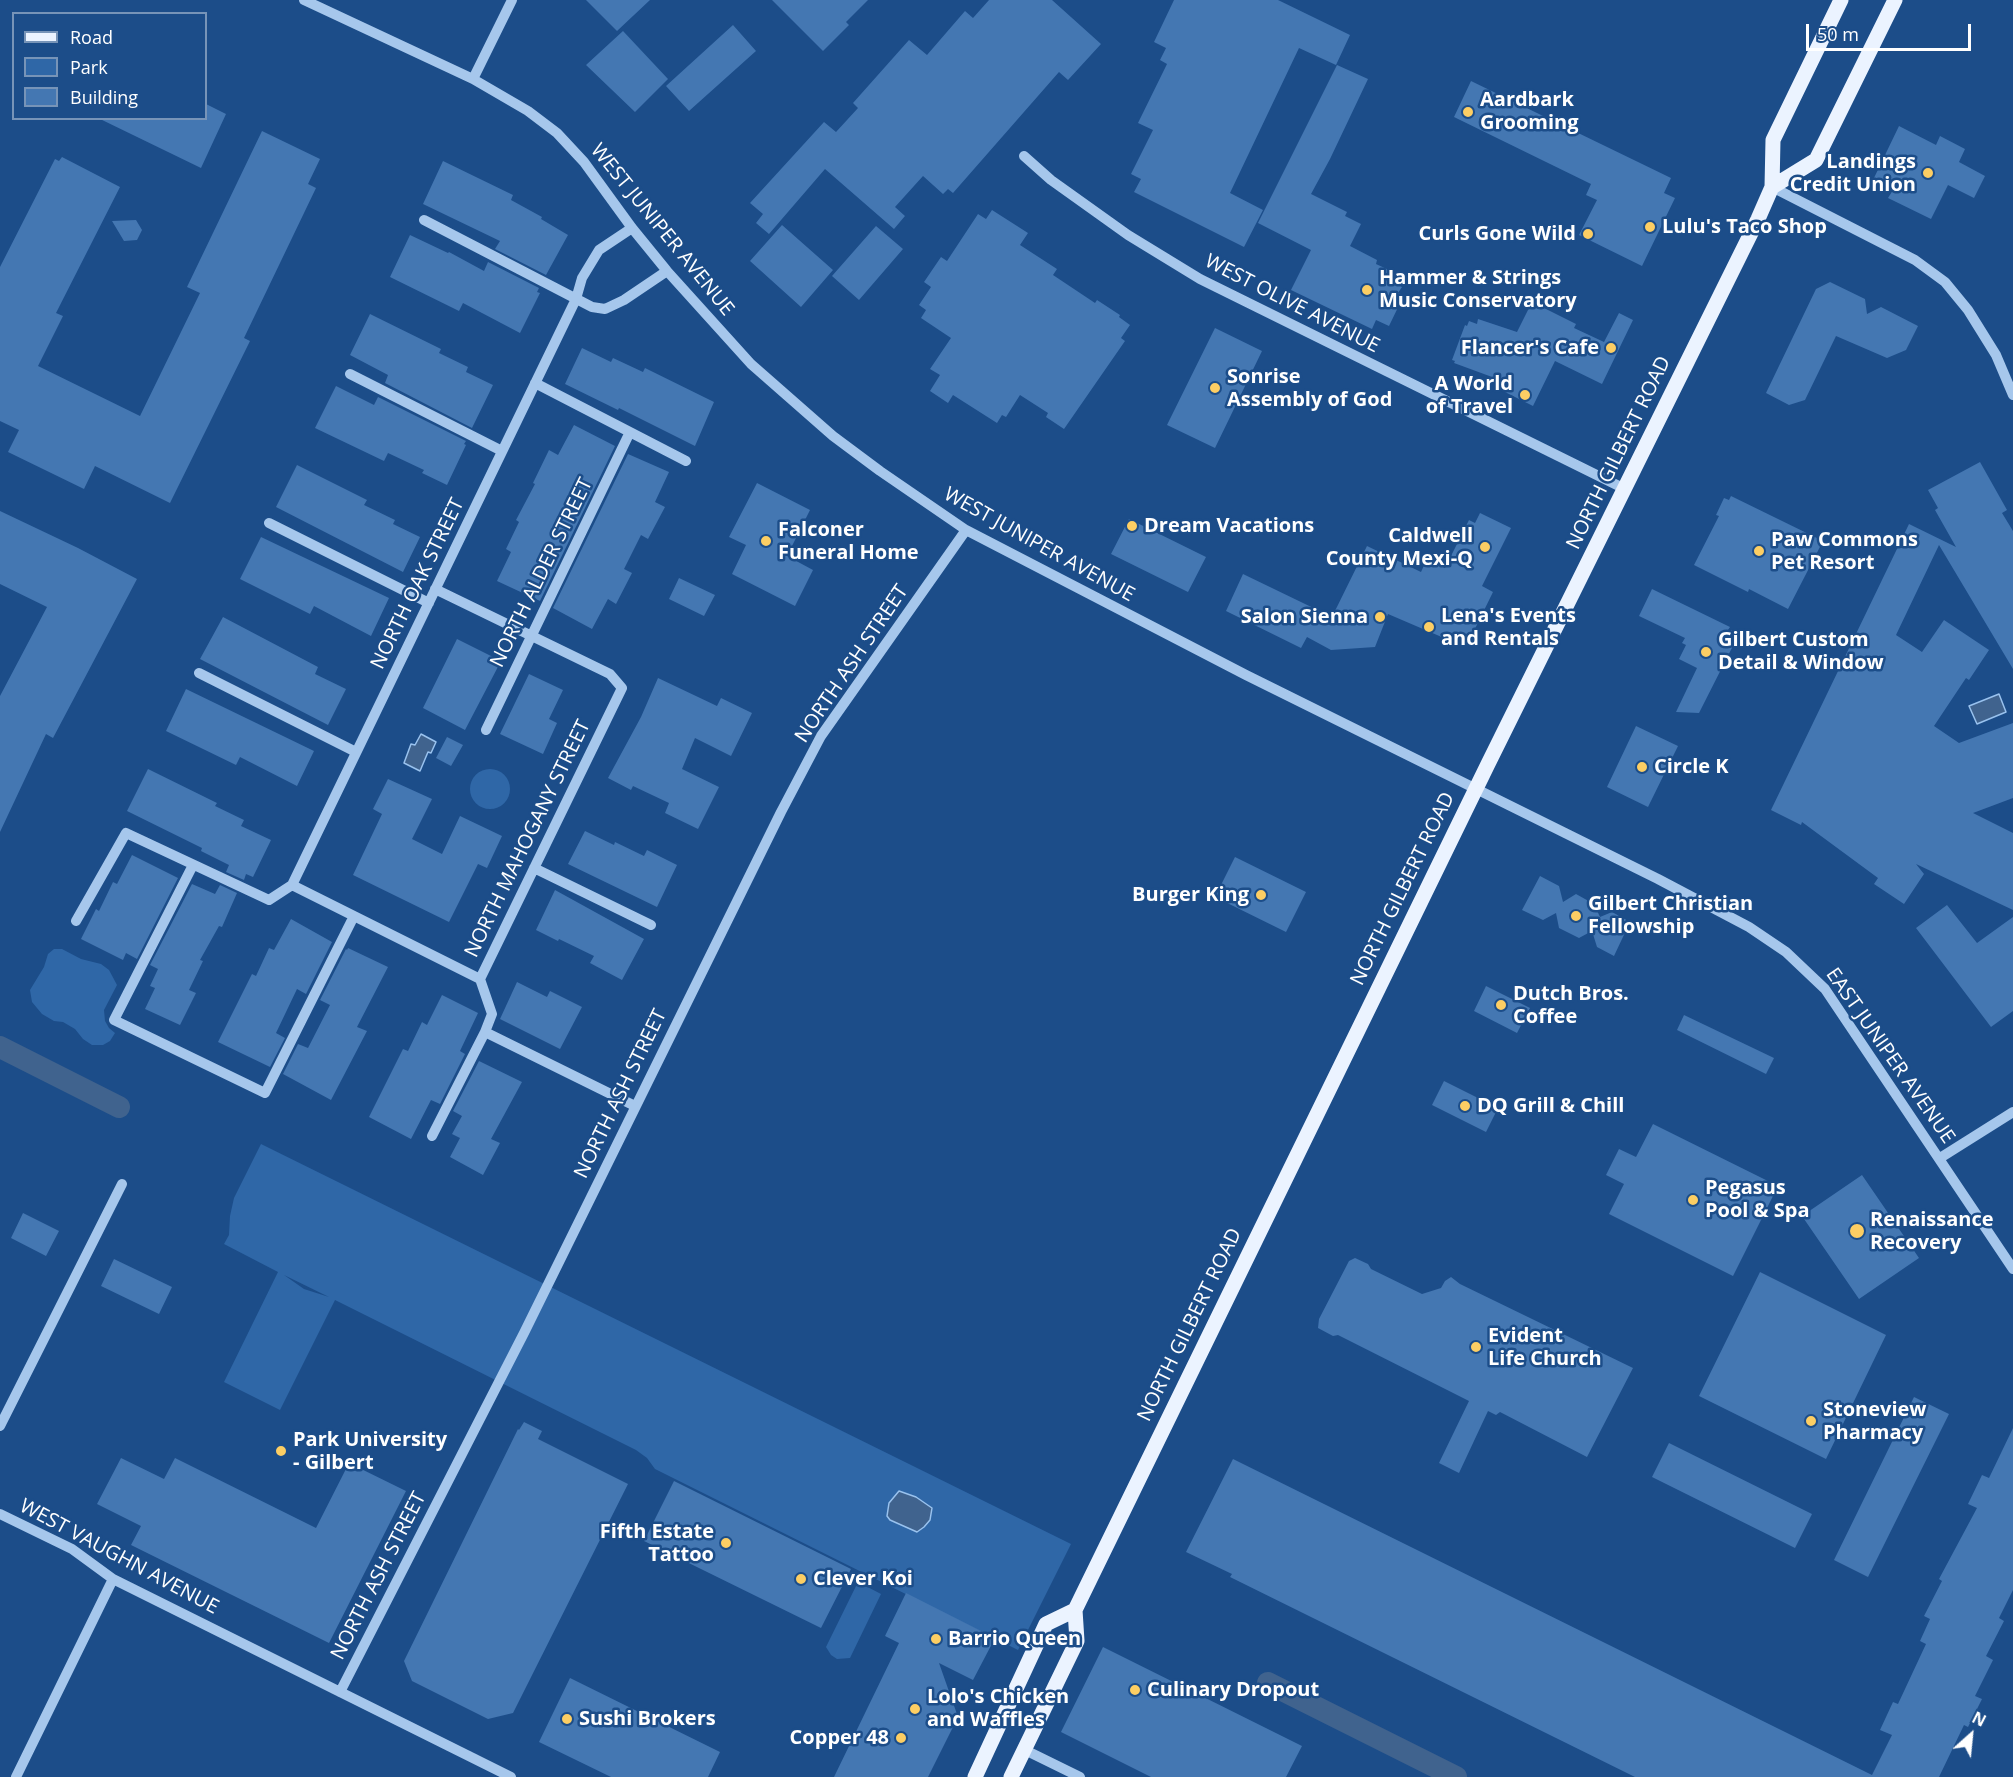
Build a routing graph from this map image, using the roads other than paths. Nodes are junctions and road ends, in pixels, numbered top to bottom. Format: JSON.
{"nodes":[{"id":1,"x":303,"y":0,"type":"edge"},
{"id":2,"x":512,"y":0,"type":"edge"},
{"id":3,"x":1841,"y":0,"type":"edge"},
{"id":4,"x":1895,"y":0,"type":"edge"},
{"id":5,"x":473,"y":80,"type":"junction"},
{"id":6,"x":1024,"y":156,"type":"dead end"},
{"id":7,"x":1772,"y":187,"type":"junction"},
{"id":8,"x":424,"y":220,"type":"dead end"},
{"id":9,"x":632,"y":228,"type":"junction"},
{"id":10,"x":667,"y":271,"type":"junction"},
{"id":11,"x":576,"y":299,"type":"junction"},
{"id":12,"x":350,"y":374,"type":"dead end"},
{"id":13,"x":536,"y":382,"type":"junction"},
{"id":14,"x":2013,"y":395,"type":"edge"},
{"id":15,"x":630,"y":432,"type":"junction"},
{"id":16,"x":502,"y":451,"type":"junction"},
{"id":17,"x":686,"y":461,"type":"dead end"},
{"id":18,"x":1625,"y":489,"type":"junction"},
{"id":19,"x":269,"y":524,"type":"dead end"},
{"id":20,"x":966,"y":530,"type":"junction"},
{"id":21,"x":435,"y":589,"type":"junction"},
{"id":22,"x":429,"y":603,"type":"junction"},
{"id":23,"x":531,"y":635,"type":"junction"},
{"id":24,"x":199,"y":673,"type":"dead end"},
{"id":25,"x":486,"y":730,"type":"dead end"},
{"id":26,"x":356,"y":752,"type":"junction"},
{"id":27,"x":1476,"y":789,"type":"junction"},
{"id":28,"x":192,"y":865,"type":"junction"},
{"id":29,"x":534,"y":868,"type":"junction"},
{"id":30,"x":292,"y":885,"type":"junction"},
{"id":31,"x":354,"y":916,"type":"junction"},
{"id":32,"x":76,"y":921,"type":"dead end"},
{"id":33,"x":651,"y":925,"type":"dead end"},
{"id":34,"x":480,"y":979,"type":"junction"},
{"id":35,"x":485,"y":1032,"type":"junction"},
{"id":36,"x":635,"y":1106,"type":"junction"},
{"id":37,"x":2013,"y":1112,"type":"edge"},
{"id":38,"x":432,"y":1136,"type":"dead end"},
{"id":39,"x":1940,"y":1158,"type":"junction"},
{"id":40,"x":122,"y":1184,"type":"dead end"},
{"id":41,"x":2013,"y":1269,"type":"edge"},
{"id":42,"x":0,"y":1426,"type":"edge"},
{"id":43,"x":0,"y":1514,"type":"edge"},
{"id":44,"x":113,"y":1579,"type":"junction"},
{"id":45,"x":1075,"y":1610,"type":"junction"},
{"id":46,"x":340,"y":1692,"type":"junction"},
{"id":47,"x":1025,"y":1750,"type":"junction"},
{"id":48,"x":505,"y":1776,"type":"edge"},
{"id":49,"x":16,"y":1777,"type":"edge"},
{"id":50,"x":975,"y":1777,"type":"edge"},
{"id":51,"x":1011,"y":1777,"type":"edge"},
{"id":52,"x":1080,"y":1777,"type":"edge"}],
"edges":[{"from":1,"to":5,"type":"street","name":"WEST JUNIPER AVENUE"},
{"from":2,"to":5,"type":"street"},
{"from":3,"to":7,"type":"main road","name":"NORTH GILBERT ROAD"},
{"from":4,"to":7,"type":"main road"},
{"from":5,"to":9,"type":"street","name":"WEST JUNIPER AVENUE"},
{"from":6,"to":18,"type":"street","name":"WEST OLIVE AVENUE"},
{"from":7,"to":14,"type":"street"},
{"from":7,"to":18,"type":"main road","name":"NORTH GILBERT ROAD"},
{"from":8,"to":11,"type":"street"},
{"from":9,"to":10,"type":"street","name":"WEST JUNIPER AVENUE"},
{"from":9,"to":11,"type":"street","name":"NORTH OAK STREET"},
{"from":10,"to":11,"type":"street"},
{"from":10,"to":20,"type":"street","name":"WEST JUNIPER AVENUE"},
{"from":11,"to":13,"type":"street","name":"NORTH OAK STREET"},
{"from":12,"to":16,"type":"street"},
{"from":13,"to":15,"type":"street"},
{"from":13,"to":16,"type":"street","name":"NORTH OAK STREET"},
{"from":15,"to":17,"type":"street"},
{"from":15,"to":23,"type":"street","name":"NORTH ALDER STREET"},
{"from":16,"to":21,"type":"street","name":"NORTH OAK STREET"},
{"from":18,"to":27,"type":"main road","name":"NORTH GILBERT ROAD"},
{"from":19,"to":22,"type":"street"},
{"from":20,"to":27,"type":"street","name":"WEST JUNIPER AVENUE"},
{"from":20,"to":36,"type":"street","name":"NORTH ASH STREET"},
{"from":21,"to":22,"type":"street","name":"NORTH OAK STREET"},
{"from":21,"to":23,"type":"street"},
{"from":22,"to":26,"type":"street","name":"NORTH OAK STREET"},
{"from":23,"to":25,"type":"street","name":"NORTH ALDER STREET"},
{"from":23,"to":29,"type":"street","name":"NORTH MAHOGANY STREET"},
{"from":24,"to":26,"type":"street"},
{"from":26,"to":30,"type":"street","name":"NORTH OAK STREET"},
{"from":27,"to":39,"type":"street","name":"EAST JUNIPER AVENUE"},
{"from":27,"to":45,"type":"main road","name":"NORTH GILBERT ROAD"},
{"from":28,"to":30,"type":"street"},
{"from":28,"to":31,"type":"street"},
{"from":28,"to":32,"type":"street"},
{"from":29,"to":33,"type":"street"},
{"from":29,"to":34,"type":"street","name":"NORTH MAHOGANY STREET"},
{"from":30,"to":31,"type":"street"},
{"from":31,"to":34,"type":"street"},
{"from":34,"to":35,"type":"street"},
{"from":35,"to":36,"type":"street"},
{"from":35,"to":38,"type":"street"},
{"from":36,"to":46,"type":"street","name":"NORTH ASH STREET"},
{"from":37,"to":39,"type":"street"},
{"from":39,"to":41,"type":"street","name":"EAST JUNIPER AVENUE"},
{"from":40,"to":42,"type":"street"},
{"from":43,"to":44,"type":"street","name":"WEST VAUGHN AVENUE"},
{"from":44,"to":46,"type":"street","name":"WEST VAUGHN AVENUE"},
{"from":44,"to":49,"type":"street"},
{"from":45,"to":47,"type":"main road","name":"NORTH GILBERT ROAD"},
{"from":45,"to":50,"type":"main road"},
{"from":46,"to":48,"type":"street","name":"WEST VAUGHN AVENUE"},
{"from":47,"to":51,"type":"main road","name":"NORTH GILBERT ROAD"},
{"from":47,"to":52,"type":"street"}]}
